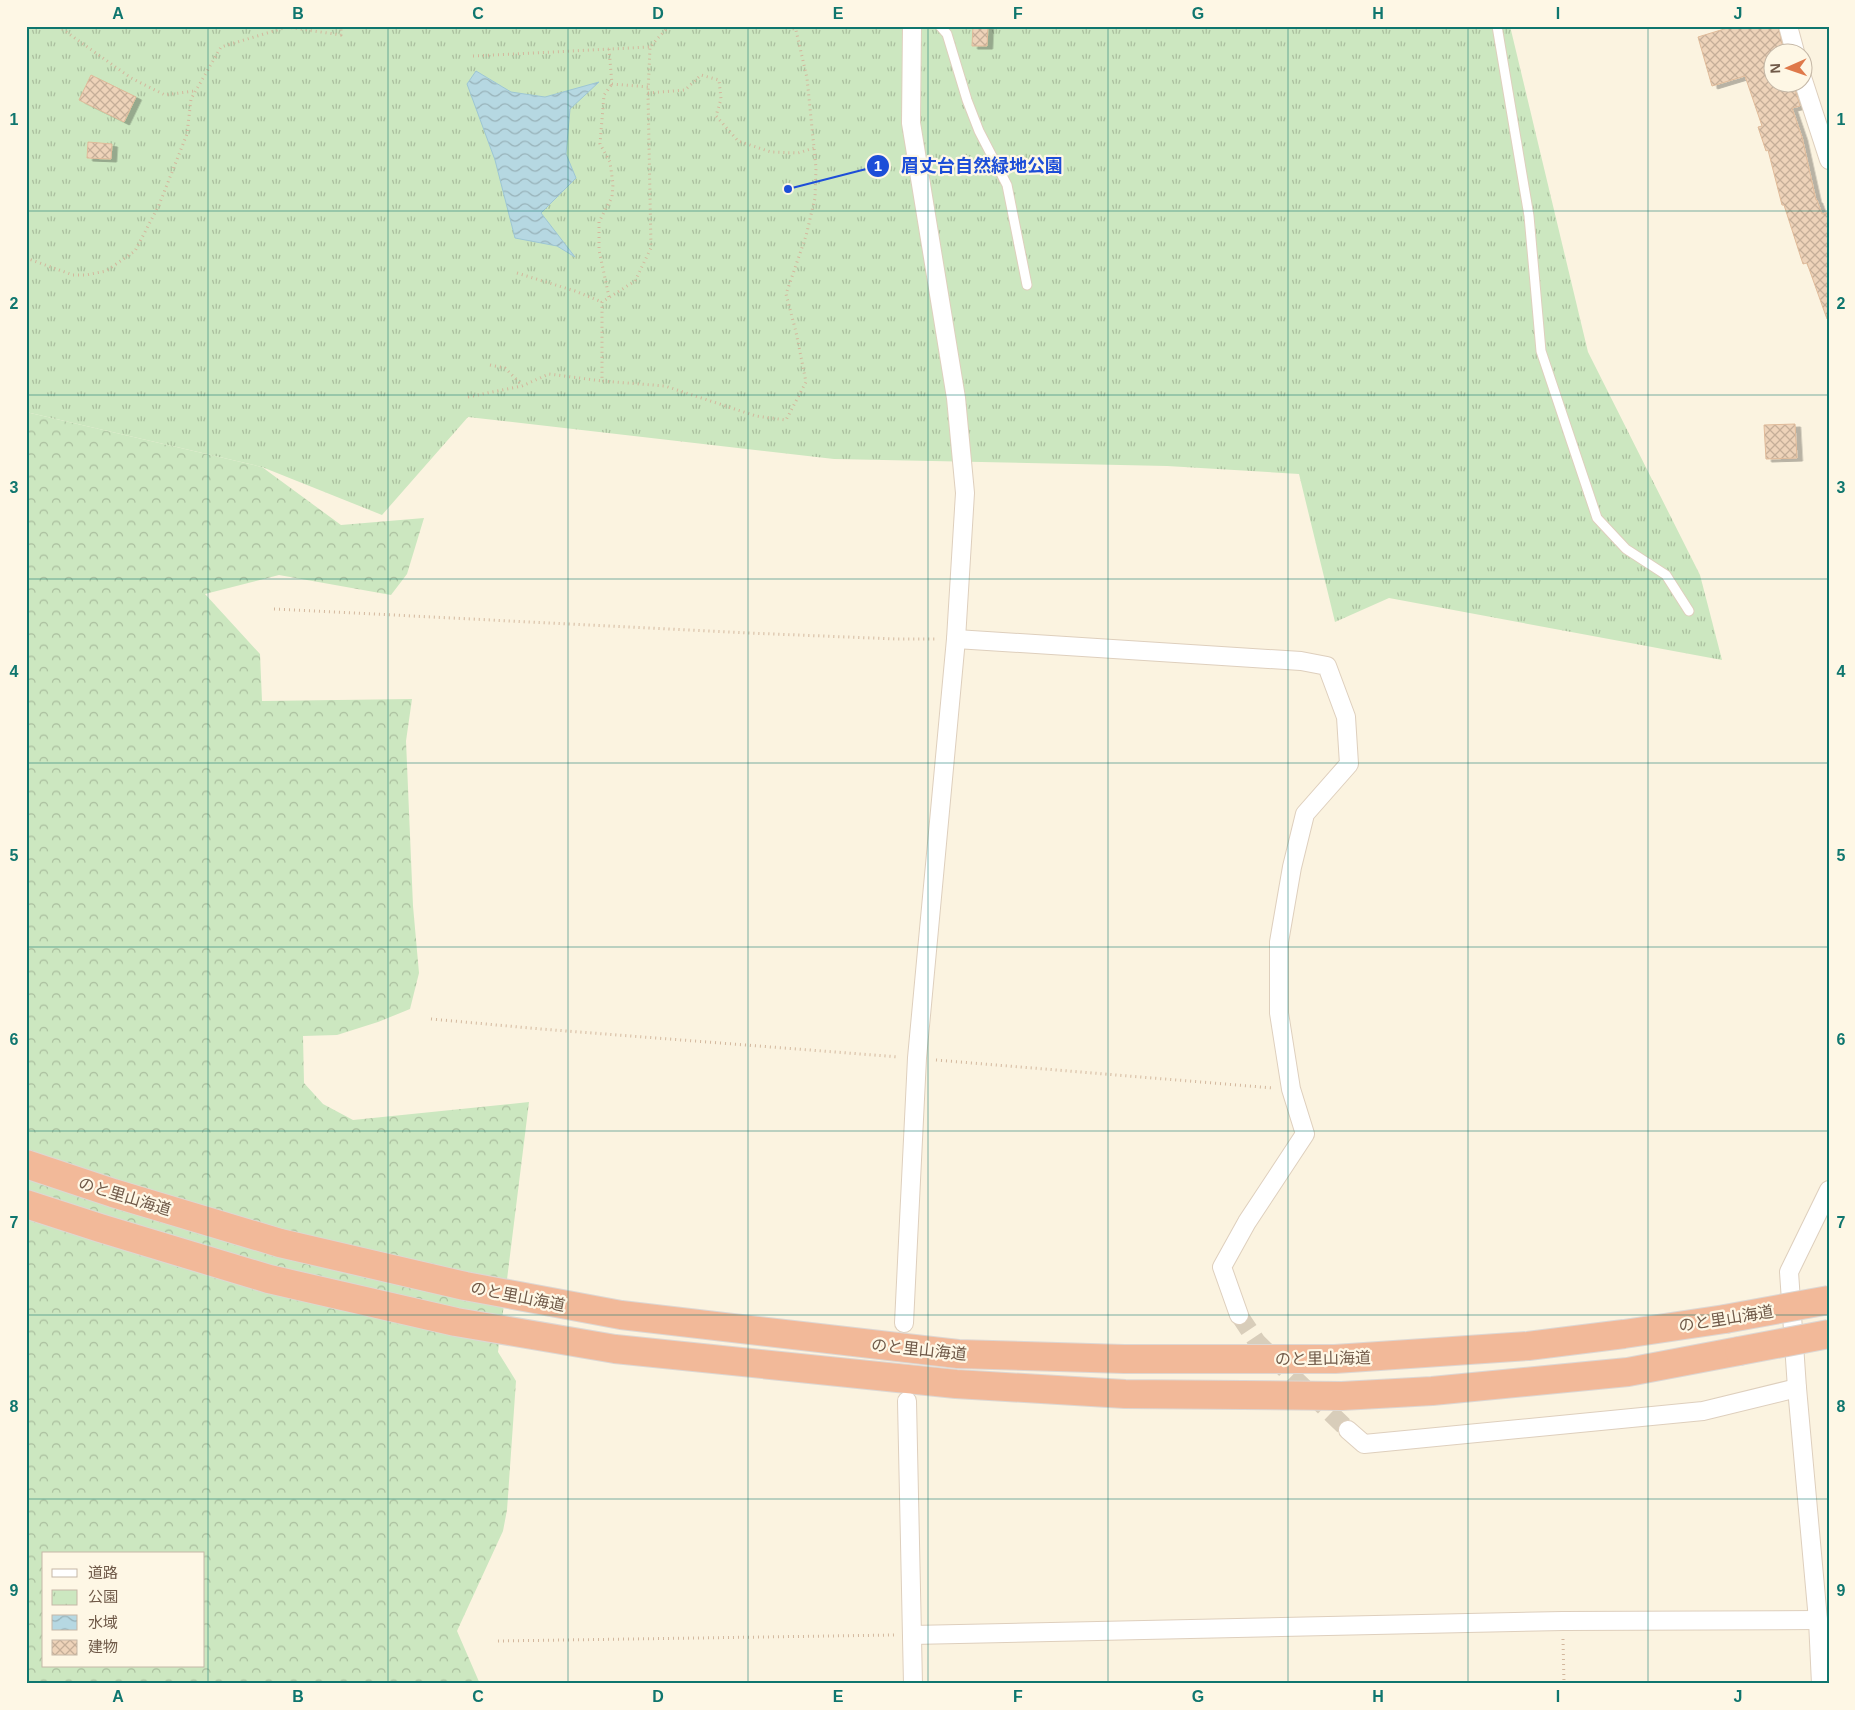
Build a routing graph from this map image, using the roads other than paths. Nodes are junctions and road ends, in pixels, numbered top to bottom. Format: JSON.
{"nodes":[{"id":1,"x":912,"y":26,"type":"edge"},
{"id":2,"x":940,"y":26,"type":"edge"},
{"id":3,"x":1497,"y":26,"type":"edge"},
{"id":4,"x":1788,"y":26,"type":"edge"},
{"id":5,"x":1792,"y":42,"type":"edge"},
{"id":6,"x":1807,"y":92,"type":"edge"},
{"id":7,"x":1829,"y":160,"type":"edge"},
{"id":8,"x":1027,"y":285,"type":"dead end"},
{"id":9,"x":1689,"y":610,"type":"dead end"},
{"id":10,"x":956,"y":639,"type":"junction"},
{"id":11,"x":26,"y":1164,"type":"edge"},
{"id":12,"x":1829,"y":1190,"type":"edge"},
{"id":13,"x":26,"y":1204,"type":"edge"},
{"id":14,"x":1829,"y":1300,"type":"edge"},
{"id":15,"x":1239,"y":1315,"type":"tunnel mouth"},
{"id":16,"x":904,"y":1323,"type":"dead end"},
{"id":17,"x":1829,"y":1334,"type":"edge"},
{"id":18,"x":1797,"y":1388,"type":"junction"},
{"id":19,"x":907,"y":1401,"type":"dead end"},
{"id":20,"x":1348,"y":1430,"type":"tunnel mouth"},
{"id":21,"x":1818,"y":1620,"type":"junction"},
{"id":22,"x":912,"y":1635,"type":"junction"},
{"id":23,"x":913,"y":1684,"type":"edge"},
{"id":24,"x":1821,"y":1684,"type":"edge"}],
"edges":[{"from":1,"to":10,"type":"street"},
{"from":2,"to":8,"type":"lane"},
{"from":3,"to":9,"type":"lane"},
{"from":4,"to":5,"type":"street"},
{"from":6,"to":7,"type":"street"},
{"from":10,"to":15,"type":"street"},
{"from":10,"to":16,"type":"street"},
{"from":11,"to":14,"type":"highway","name":"のと里山海道","bridge":true},
{"from":12,"to":18,"type":"street"},
{"from":13,"to":17,"type":"highway","name":"のと里山海道","bridge":true},
{"from":18,"to":20,"type":"street"},
{"from":18,"to":21,"type":"street"},
{"from":19,"to":22,"type":"street"},
{"from":21,"to":22,"type":"street"},
{"from":21,"to":24,"type":"street"},
{"from":22,"to":23,"type":"street"}]}
